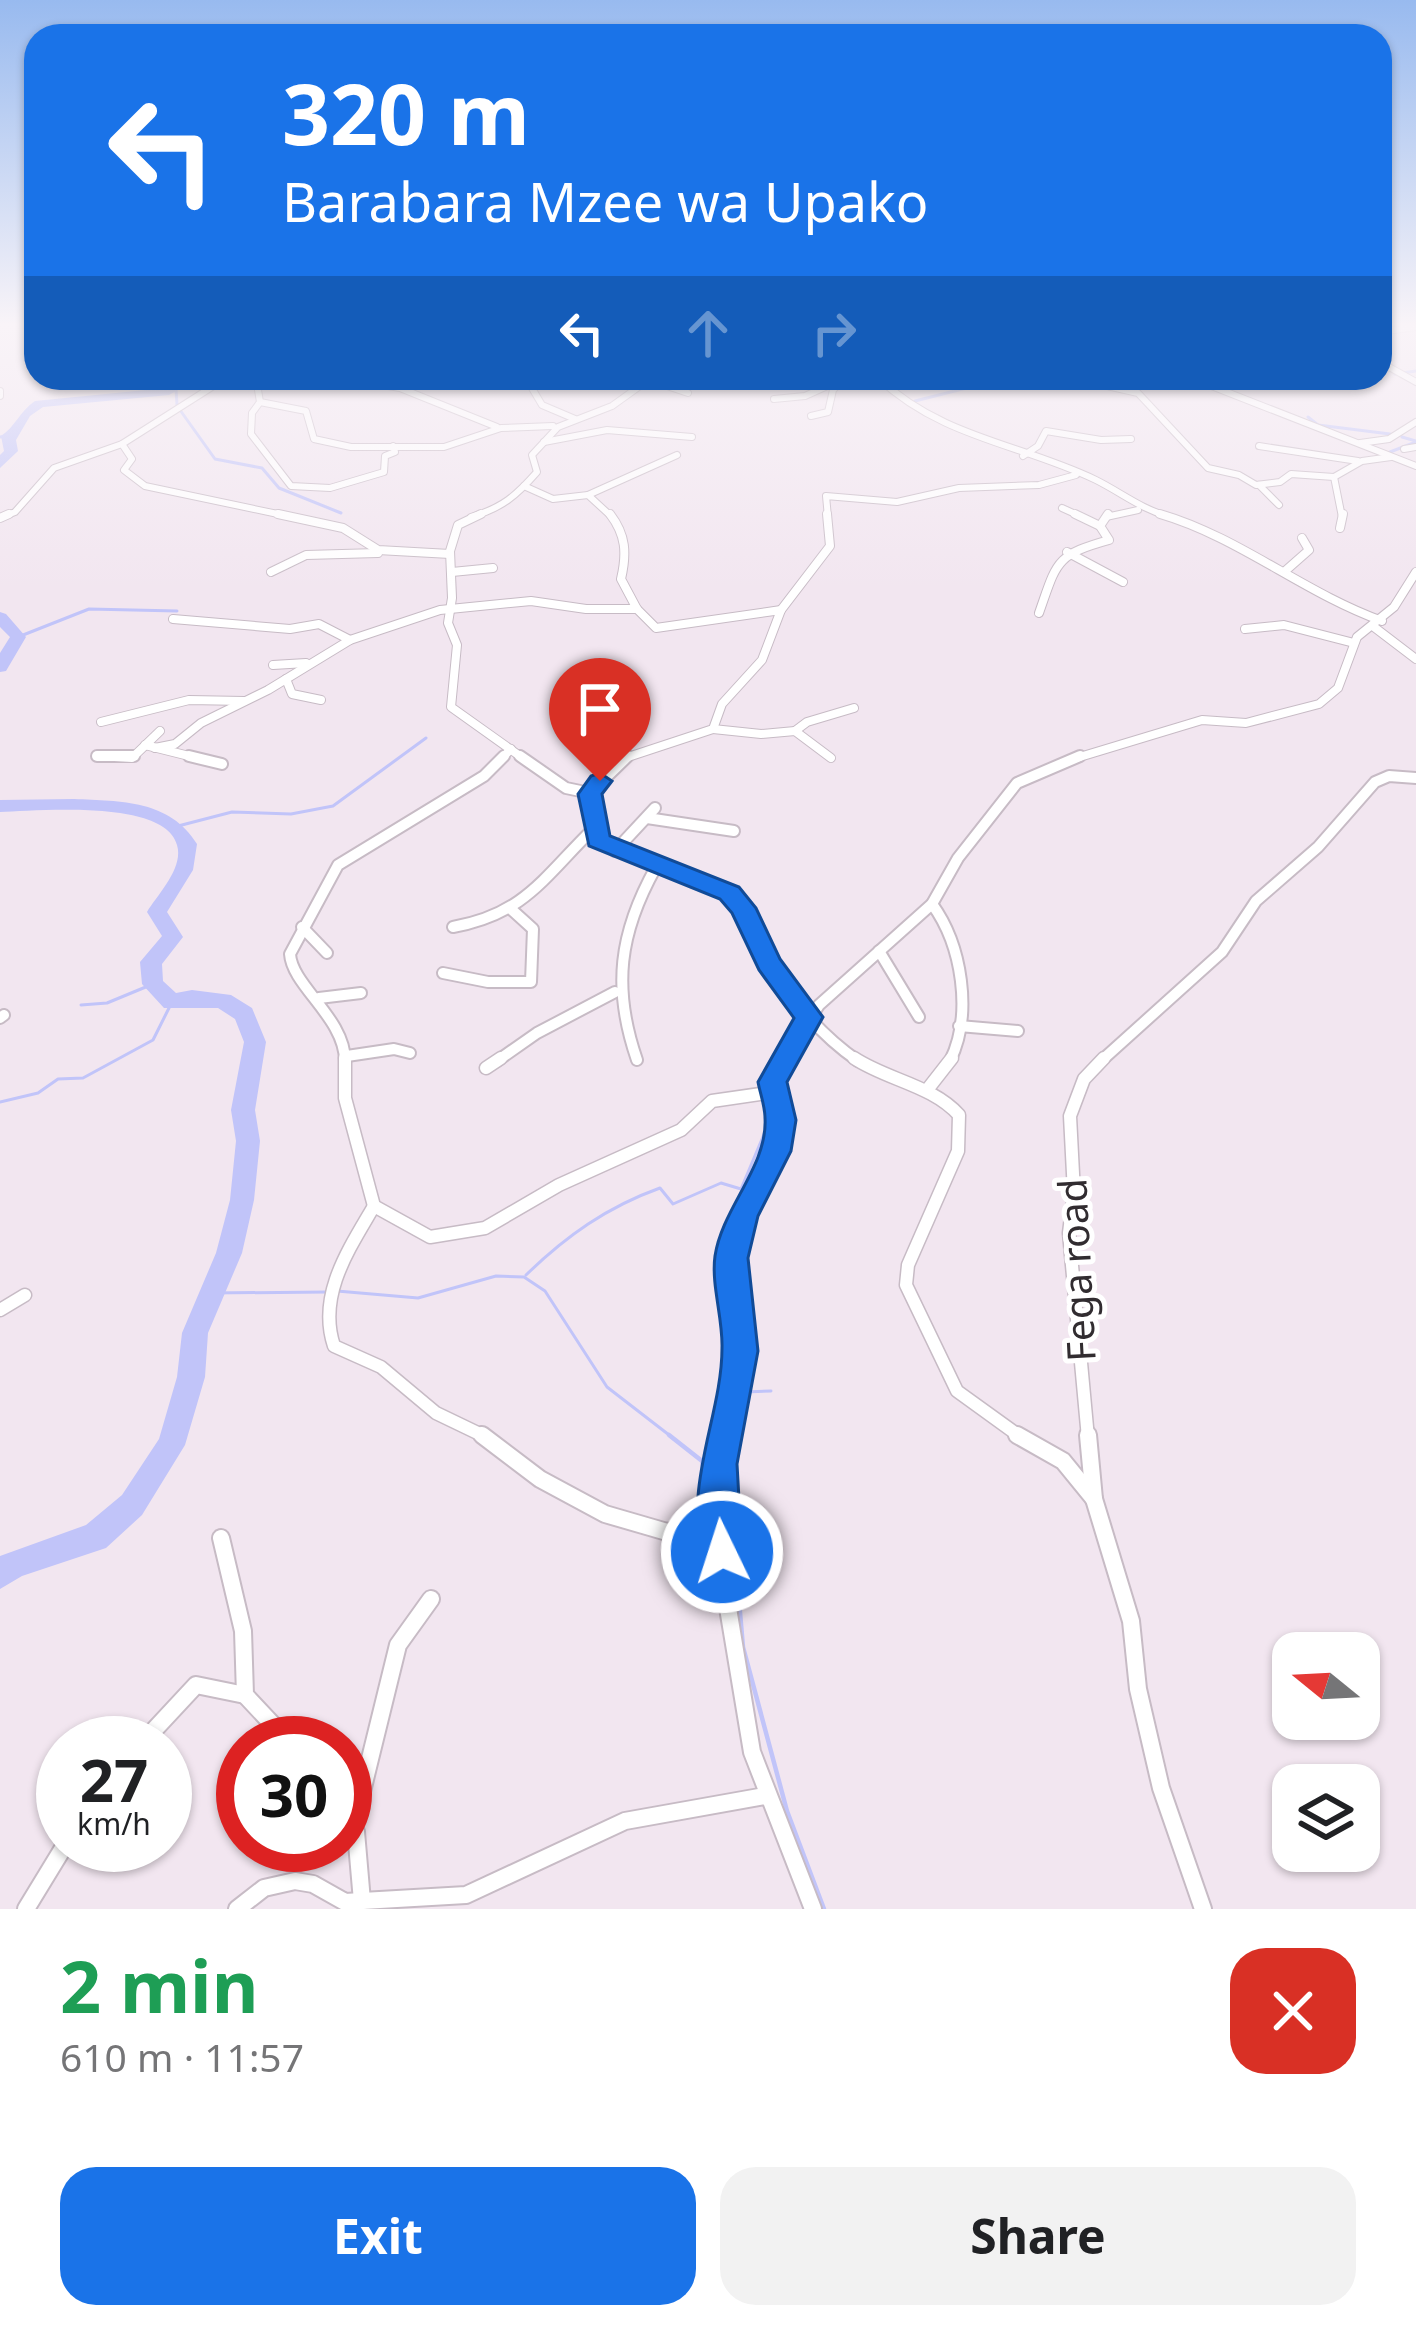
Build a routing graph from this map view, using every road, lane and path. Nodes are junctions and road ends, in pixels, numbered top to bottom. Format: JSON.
{"nodes":[{"id":1,"x":172,"y":412,"type":"edge"},
{"id":2,"x":253,"y":412,"type":"edge"},
{"id":3,"x":307,"y":412,"type":"edge"},
{"id":4,"x":455,"y":412,"type":"edge"},
{"id":5,"x":559,"y":412,"type":"edge"},
{"id":6,"x":592,"y":412,"type":"edge"},
{"id":7,"x":618,"y":412,"type":"edge"},
{"id":8,"x":828,"y":412,"type":"edge"},
{"id":9,"x":925,"y":412,"type":"edge"},
{"id":10,"x":1156,"y":412,"type":"edge"},
{"id":11,"x":1275,"y":412,"type":"edge"},
{"id":12,"x":811,"y":416,"type":"dead end"},
{"id":13,"x":575,"y":419,"type":"junction"},
{"id":14,"x":1416,"y":422,"type":"edge"},
{"id":15,"x":553,"y":426,"type":"junction"},
{"id":16,"x":501,"y":428,"type":"junction"},
{"id":17,"x":607,"y":430,"type":"junction"},
{"id":18,"x":692,"y":436,"type":"dead end"},
{"id":19,"x":1131,"y":439,"type":"dead end"},
{"id":20,"x":544,"y":442,"type":"dead end"},
{"id":21,"x":1351,"y":443,"type":"junction"},
{"id":22,"x":122,"y":444,"type":"junction"},
{"id":23,"x":390,"y":444,"type":"junction"},
{"id":24,"x":1259,"y":446,"type":"dead end"},
{"id":25,"x":1416,"y":447,"type":"edge"},
{"id":26,"x":1405,"y":449,"type":"dead end"},
{"id":27,"x":677,"y":455,"type":"dead end"},
{"id":28,"x":1023,"y":456,"type":"junction"},
{"id":29,"x":1391,"y":457,"type":"junction"},
{"id":30,"x":1362,"y":461,"type":"junction"},
{"id":31,"x":1416,"y":466,"type":"edge"},
{"id":32,"x":1076,"y":475,"type":"junction"},
{"id":33,"x":1334,"y":477,"type":"junction"},
{"id":34,"x":1259,"y":485,"type":"junction"},
{"id":35,"x":524,"y":486,"type":"junction"},
{"id":36,"x":588,"y":496,"type":"junction"},
{"id":37,"x":1279,"y":505,"type":"dead end"},
{"id":38,"x":1061,"y":508,"type":"dead end"},
{"id":39,"x":1142,"y":509,"type":"junction"},
{"id":40,"x":0,"y":518,"type":"edge"},
{"id":41,"x":1100,"y":526,"type":"junction"},
{"id":42,"x":1340,"y":528,"type":"dead end"},
{"id":43,"x":1302,"y":538,"type":"dead end"},
{"id":44,"x":1067,"y":552,"type":"junction"},
{"id":45,"x":393,"y":554,"type":"junction"},
{"id":46,"x":450,"y":554,"type":"junction"},
{"id":47,"x":493,"y":568,"type":"dead end"},
{"id":48,"x":271,"y":572,"type":"dead end"},
{"id":49,"x":452,"y":572,"type":"junction"},
{"id":50,"x":1284,"y":572,"type":"junction"},
{"id":51,"x":1416,"y":572,"type":"edge"},
{"id":52,"x":1123,"y":582,"type":"dead end"},
{"id":53,"x":454,"y":609,"type":"junction"},
{"id":54,"x":637,"y":609,"type":"junction"},
{"id":55,"x":781,"y":610,"type":"junction"},
{"id":56,"x":1039,"y":613,"type":"dead end"},
{"id":57,"x":173,"y":619,"type":"dead end"},
{"id":58,"x":1378,"y":624,"type":"junction"},
{"id":59,"x":1245,"y":628,"type":"dead end"},
{"id":60,"x":350,"y":640,"type":"junction"},
{"id":61,"x":1354,"y":643,"type":"junction"},
{"id":62,"x":1416,"y":658,"type":"edge"},
{"id":63,"x":309,"y":663,"type":"junction"},
{"id":64,"x":272,"y":665,"type":"dead end"},
{"id":65,"x":286,"y":679,"type":"junction"},
{"id":66,"x":321,"y":700,"type":"dead end"},
{"id":67,"x":244,"y":701,"type":"junction"},
{"id":68,"x":854,"y":708,"type":"dead end"},
{"id":69,"x":101,"y":722,"type":"dead end"},
{"id":70,"x":713,"y":729,"type":"junction"},
{"id":71,"x":795,"y":730,"type":"junction"},
{"id":72,"x":137,"y":734,"type":"dead end"},
{"id":73,"x":153,"y":740,"type":"junction"},
{"id":74,"x":511,"y":749,"type":"junction"},
{"id":75,"x":97,"y":755,"type":"dead end"},
{"id":76,"x":831,"y":758,"type":"dead end"},
{"id":77,"x":223,"y":764,"type":"dead end"},
{"id":78,"x":1416,"y":778,"type":"edge"},
{"id":79,"x":590,"y":794,"type":"junction"},
{"id":80,"x":593,"y":829,"type":"junction"},
{"id":81,"x":734,"y":831,"type":"dead end"},
{"id":82,"x":615,"y":851,"type":"junction"},
{"id":83,"x":656,"y":867,"type":"junction"},
{"id":84,"x":932,"y":904,"type":"junction"},
{"id":85,"x":512,"y":910,"type":"junction"},
{"id":86,"x":302,"y":927,"type":"junction"},
{"id":87,"x":453,"y":927,"type":"dead end"},
{"id":88,"x":879,"y":951,"type":"junction"},
{"id":89,"x":327,"y":953,"type":"dead end"},
{"id":90,"x":443,"y":973,"type":"dead end"},
{"id":91,"x":615,"y":992,"type":"junction"},
{"id":92,"x":362,"y":993,"type":"dead end"},
{"id":93,"x":319,"y":998,"type":"junction"},
{"id":94,"x":809,"y":1017,"type":"junction"},
{"id":95,"x":919,"y":1017,"type":"dead end"},
{"id":96,"x":959,"y":1027,"type":"junction"},
{"id":97,"x":1018,"y":1031,"type":"dead end"},
{"id":98,"x":410,"y":1053,"type":"dead end"},
{"id":99,"x":347,"y":1056,"type":"junction"},
{"id":100,"x":637,"y":1060,"type":"dead end"},
{"id":101,"x":487,"y":1068,"type":"dead end"},
{"id":102,"x":927,"y":1090,"type":"junction"},
{"id":103,"x":774,"y":1092,"type":"junction"},
{"id":104,"x":374,"y":1206,"type":"junction"},
{"id":105,"x":26,"y":1295,"type":"dead end"},
{"id":106,"x":0,"y":1310,"type":"edge"},
{"id":107,"x":1094,"y":1499,"type":"junction"},
{"id":108,"x":720,"y":1521,"type":"junction"},
{"id":109,"x":221,"y":1538,"type":"dead end"},
{"id":110,"x":431,"y":1599,"type":"dead end"},
{"id":111,"x":245,"y":1695,"type":"junction"},
{"id":112,"x":164,"y":1716,"type":"edge"},
{"id":113,"x":265,"y":1716,"type":"edge"},
{"id":114,"x":372,"y":1772,"type":"edge"},
{"id":115,"x":765,"y":1796,"type":"junction"},
{"id":116,"x":48,"y":1872,"type":"edge"},
{"id":117,"x":359,"y":1872,"type":"edge"},
{"id":118,"x":362,"y":1901,"type":"junction"},
{"id":119,"x":26,"y":1909,"type":"edge"},
{"id":120,"x":237,"y":1909,"type":"edge"},
{"id":121,"x":813,"y":1909,"type":"edge"},
{"id":122,"x":1203,"y":1909,"type":"edge"}],
"edges":[{"from":1,"to":22,"type":"street"},
{"from":2,"to":23,"type":"street"},
{"from":3,"to":23,"type":"street"},
{"from":4,"to":16,"type":"street"},
{"from":5,"to":13,"type":"street"},
{"from":6,"to":13,"type":"street"},
{"from":7,"to":17,"type":"street"},
{"from":8,"to":12,"type":"street"},
{"from":9,"to":28,"type":"street"},
{"from":10,"to":34,"type":"street"},
{"from":11,"to":21,"type":"street"},
{"from":13,"to":15,"type":"street"},
{"from":14,"to":21,"type":"street"},
{"from":15,"to":16,"type":"street"},
{"from":15,"to":35,"type":"street"},
{"from":16,"to":23,"type":"street"},
{"from":17,"to":18,"type":"street"},
{"from":17,"to":20,"type":"street"},
{"from":19,"to":28,"type":"street"},
{"from":21,"to":29,"type":"street"},
{"from":22,"to":40,"type":"street"},
{"from":22,"to":45,"type":"street"},
{"from":24,"to":30,"type":"street"},
{"from":25,"to":26,"type":"street"},
{"from":27,"to":36,"type":"street"},
{"from":28,"to":32,"type":"street"},
{"from":29,"to":30,"type":"street"},
{"from":29,"to":31,"type":"street"},
{"from":30,"to":33,"type":"street"},
{"from":32,"to":39,"type":"street"},
{"from":32,"to":55,"type":"street"},
{"from":33,"to":34,"type":"street"},
{"from":33,"to":42,"type":"street"},
{"from":34,"to":37,"type":"street"},
{"from":35,"to":36,"type":"street"},
{"from":35,"to":46,"type":"street"},
{"from":36,"to":54,"type":"street"},
{"from":38,"to":41,"type":"street"},
{"from":39,"to":41,"type":"street"},
{"from":39,"to":50,"type":"street"},
{"from":41,"to":44,"type":"street"},
{"from":43,"to":50,"type":"street"},
{"from":44,"to":52,"type":"street"},
{"from":44,"to":56,"type":"street"},
{"from":45,"to":46,"type":"street"},
{"from":45,"to":48,"type":"street"},
{"from":46,"to":49,"type":"street"},
{"from":47,"to":49,"type":"street"},
{"from":49,"to":53,"type":"street"},
{"from":50,"to":58,"type":"street"},
{"from":51,"to":58,"type":"street"},
{"from":53,"to":54,"type":"street"},
{"from":53,"to":60,"type":"street"},
{"from":53,"to":74,"type":"street"},
{"from":54,"to":55,"type":"street"},
{"from":55,"to":70,"type":"street"},
{"from":57,"to":60,"type":"street"},
{"from":58,"to":61,"type":"street"},
{"from":58,"to":62,"type":"street"},
{"from":59,"to":61,"type":"street"},
{"from":60,"to":63,"type":"street"},
{"from":61,"to":84,"type":"street"},
{"from":63,"to":64,"type":"street"},
{"from":63,"to":65,"type":"street"},
{"from":65,"to":66,"type":"street"},
{"from":65,"to":67,"type":"street"},
{"from":67,"to":69,"type":"street"},
{"from":67,"to":73,"type":"street"},
{"from":68,"to":71,"type":"street"},
{"from":70,"to":71,"type":"street"},
{"from":70,"to":79,"type":"street"},
{"from":71,"to":76,"type":"street"},
{"from":72,"to":73,"type":"street"},
{"from":73,"to":75,"type":"street"},
{"from":73,"to":77,"type":"street"},
{"from":74,"to":79,"type":"street"},
{"from":74,"to":86,"type":"street"},
{"from":78,"to":107,"type":"street","name":"Fega road"},
{"from":79,"to":80,"type":"street"},
{"from":80,"to":82,"type":"street"},
{"from":80,"to":85,"type":"street"},
{"from":81,"to":82,"type":"street"},
{"from":82,"to":83,"type":"street"},
{"from":83,"to":91,"type":"street"},
{"from":83,"to":94,"type":"street"},
{"from":84,"to":88,"type":"street"},
{"from":84,"to":96,"type":"street"},
{"from":85,"to":87,"type":"street"},
{"from":85,"to":90,"type":"street"},
{"from":86,"to":89,"type":"street"},
{"from":86,"to":93,"type":"street"},
{"from":88,"to":94,"type":"street"},
{"from":88,"to":95,"type":"street"},
{"from":91,"to":100,"type":"street"},
{"from":91,"to":101,"type":"street"},
{"from":92,"to":93,"type":"street"},
{"from":93,"to":99,"type":"street"},
{"from":94,"to":102,"type":"street"},
{"from":94,"to":103,"type":"street"},
{"from":96,"to":97,"type":"street"},
{"from":96,"to":102,"type":"street"},
{"from":98,"to":99,"type":"street"},
{"from":99,"to":104,"type":"street"},
{"from":102,"to":107,"type":"street"},
{"from":103,"to":104,"type":"street"},
{"from":103,"to":108,"type":"street"},
{"from":104,"to":108,"type":"street"},
{"from":105,"to":106,"type":"street"},
{"from":107,"to":122,"type":"street","name":"Fega road"},
{"from":108,"to":115,"type":"street"},
{"from":109,"to":111,"type":"street"},
{"from":110,"to":114,"type":"street"},
{"from":111,"to":112,"type":"street"},
{"from":111,"to":113,"type":"street"},
{"from":115,"to":118,"type":"street"},
{"from":115,"to":121,"type":"street"},
{"from":116,"to":119,"type":"street"},
{"from":117,"to":118,"type":"street"},
{"from":118,"to":120,"type":"street"}]}
